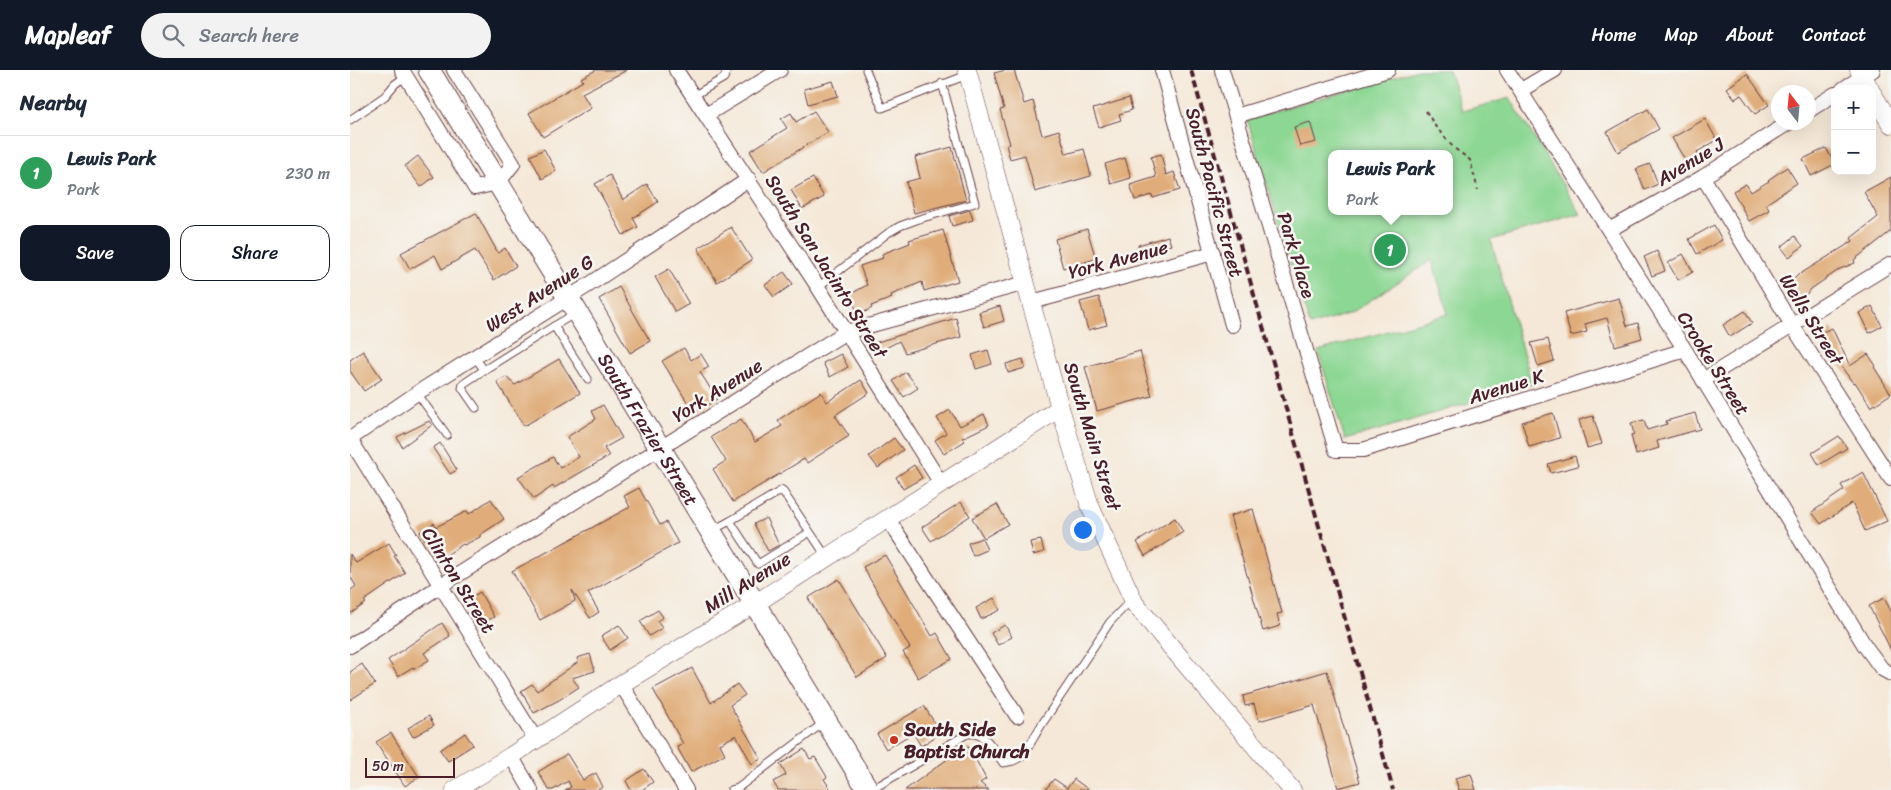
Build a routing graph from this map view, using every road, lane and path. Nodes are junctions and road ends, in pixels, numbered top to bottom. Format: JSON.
{"nodes":[{"id":1,"x":429,"y":70,"type":"edge"},
{"id":2,"x":454,"y":70,"type":"edge"},
{"id":3,"x":676,"y":70,"type":"edge"},
{"id":4,"x":726,"y":70,"type":"edge"},
{"id":5,"x":780,"y":70,"type":"edge"},
{"id":6,"x":866,"y":70,"type":"edge"},
{"id":7,"x":1162,"y":70,"type":"edge"},
{"id":8,"x":1222,"y":70,"type":"edge"},
{"id":9,"x":1388,"y":70,"type":"edge"},
{"id":10,"x":1507,"y":70,"type":"edge"},
{"id":11,"x":1555,"y":70,"type":"edge"},
{"id":12,"x":967,"y":72,"type":"edge"},
{"id":13,"x":404,"y":73,"type":"edge"},
{"id":14,"x":1866,"y":76,"type":"edge"},
{"id":15,"x":942,"y":84,"type":"junction"},
{"id":16,"x":1850,"y":85,"type":"edge"},
{"id":17,"x":1521,"y":90,"type":"junction"},
{"id":18,"x":693,"y":96,"type":"junction"},
{"id":19,"x":1831,"y":97,"type":"edge"},
{"id":20,"x":1876,"y":100,"type":"edge"},
{"id":21,"x":1816,"y":106,"type":"edge"},
{"id":22,"x":1426,"y":112,"type":"dead end"},
{"id":23,"x":706,"y":115,"type":"junction"},
{"id":24,"x":1236,"y":116,"type":"junction"},
{"id":25,"x":350,"y":120,"type":"edge"},
{"id":26,"x":1891,"y":124,"type":"edge"},
{"id":27,"x":1777,"y":130,"type":"edge"},
{"id":28,"x":1703,"y":177,"type":"junction"},
{"id":29,"x":749,"y":179,"type":"junction"},
{"id":30,"x":498,"y":183,"type":"junction"},
{"id":31,"x":1478,"y":190,"type":"dead end"},
{"id":32,"x":1609,"y":230,"type":"junction"},
{"id":33,"x":1213,"y":253,"type":"junction"},
{"id":34,"x":1891,"y":264,"type":"edge"},
{"id":35,"x":1026,"y":283,"type":"junction"},
{"id":36,"x":818,"y":287,"type":"junction"},
{"id":37,"x":1032,"y":302,"type":"junction"},
{"id":38,"x":574,"y":304,"type":"junction"},
{"id":39,"x":1232,"y":324,"type":"dead end"},
{"id":40,"x":1792,"y":325,"type":"junction"},
{"id":41,"x":554,"y":326,"type":"junction"},
{"id":42,"x":846,"y":332,"type":"junction"},
{"id":43,"x":1685,"y":350,"type":"junction"},
{"id":44,"x":474,"y":357,"type":"junction"},
{"id":45,"x":484,"y":370,"type":"junction"},
{"id":46,"x":588,"y":379,"type":"dead end"},
{"id":47,"x":1703,"y":380,"type":"junction"},
{"id":48,"x":417,"y":393,"type":"junction"},
{"id":49,"x":476,"y":408,"type":"dead end"},
{"id":50,"x":1060,"y":408,"type":"junction"},
{"id":51,"x":447,"y":435,"type":"dead end"},
{"id":52,"x":350,"y":439,"type":"edge"},
{"id":53,"x":659,"y":448,"type":"junction"},
{"id":54,"x":1336,"y":450,"type":"joint"},
{"id":55,"x":1891,"y":479,"type":"edge"},
{"id":56,"x":942,"y":485,"type":"junction"},
{"id":57,"x":888,"y":519,"type":"junction"},
{"id":58,"x":730,"y":521,"type":"junction"},
{"id":59,"x":710,"y":532,"type":"junction"},
{"id":60,"x":810,"y":532,"type":"junction"},
{"id":61,"x":827,"y":556,"type":"junction"},
{"id":62,"x":440,"y":586,"type":"junction"},
{"id":63,"x":1132,"y":599,"type":"junction"},
{"id":64,"x":756,"y":603,"type":"junction"},
{"id":65,"x":350,"y":646,"type":"edge"},
{"id":66,"x":1891,"y":674,"type":"edge"},
{"id":67,"x":621,"y":684,"type":"junction"},
{"id":68,"x":1017,"y":716,"type":"dead end"},
{"id":69,"x":826,"y":721,"type":"junction"},
{"id":70,"x":536,"y":740,"type":"junction"},
{"id":71,"x":511,"y":756,"type":"junction"},
{"id":72,"x":455,"y":790,"type":"edge"},
{"id":73,"x":532,"y":790,"type":"edge"},
{"id":74,"x":686,"y":790,"type":"edge"},
{"id":75,"x":731,"y":790,"type":"edge"},
{"id":76,"x":869,"y":790,"type":"edge"},
{"id":77,"x":1292,"y":790,"type":"edge"}],
"edges":[{"from":1,"to":30,"type":"main road","name":"South Frazier Street"},
{"from":2,"to":30,"type":"street"},
{"from":3,"to":18,"type":"street","name":"South San Jacinto Street"},
{"from":4,"to":18,"type":"lane"},
{"from":5,"to":23,"type":"street"},
{"from":6,"to":15,"type":"lane"},
{"from":7,"to":33,"type":"street","name":"South Pacific Street"},
{"from":8,"to":24,"type":"street","name":"Park Place"},
{"from":9,"to":24,"type":"street"},
{"from":10,"to":17,"type":"street","name":"Crooke Street"},
{"from":11,"to":17,"type":"street"},
{"from":12,"to":15,"type":"lane"},
{"from":12,"to":35,"type":"street","name":"South Main Street"},
{"from":13,"to":25,"type":"lane"},
{"from":13,"to":30,"type":"street"},
{"from":14,"to":16,"type":"street"},
{"from":15,"to":36,"type":"lane"},
{"from":17,"to":32,"type":"street","name":"Crooke Street"},
{"from":18,"to":23,"type":"street","name":"South San Jacinto Street"},
{"from":19,"to":21,"type":"street"},
{"from":20,"to":26,"type":"street"},
{"from":22,"to":31,"type":"path"},
{"from":23,"to":29,"type":"street","name":"South San Jacinto Street"},
{"from":24,"to":54,"type":"street","name":"Park Place"},
{"from":27,"to":28,"type":"street","name":"Avenue J"},
{"from":28,"to":32,"type":"street","name":"Avenue J"},
{"from":28,"to":40,"type":"street","name":"Wells Street"},
{"from":29,"to":36,"type":"street","name":"South San Jacinto Street"},
{"from":29,"to":38,"type":"street","name":"West Avenue G"},
{"from":30,"to":38,"type":"main road","name":"South Frazier Street"},
{"from":32,"to":43,"type":"street","name":"Crooke Street"},
{"from":33,"to":37,"type":"street","name":"York Avenue"},
{"from":33,"to":39,"type":"street","name":"South Pacific Street"},
{"from":34,"to":40,"type":"street"},
{"from":35,"to":37,"type":"street","name":"South Main Street"},
{"from":35,"to":42,"type":"street","name":"York Avenue"},
{"from":36,"to":42,"type":"street","name":"South San Jacinto Street"},
{"from":37,"to":50,"type":"street","name":"South Main Street"},
{"from":38,"to":41,"type":"lane"},
{"from":38,"to":44,"type":"street","name":"West Avenue G"},
{"from":38,"to":53,"type":"main road","name":"South Frazier Street"},
{"from":40,"to":47,"type":"street"},
{"from":40,"to":55,"type":"street","name":"Wells Street"},
{"from":41,"to":45,"type":"lane"},
{"from":41,"to":46,"type":"lane"},
{"from":42,"to":53,"type":"street","name":"York Avenue"},
{"from":42,"to":56,"type":"street","name":"South San Jacinto Street"},
{"from":43,"to":47,"type":"street","name":"Crooke Street"},
{"from":43,"to":54,"type":"street","name":"Avenue K"},
{"from":44,"to":45,"type":"lane"},
{"from":44,"to":48,"type":"street","name":"West Avenue G"},
{"from":45,"to":49,"type":"lane"},
{"from":47,"to":66,"type":"street","name":"Crooke Street"},
{"from":48,"to":51,"type":"lane"},
{"from":48,"to":52,"type":"street","name":"West Avenue G"},
{"from":50,"to":56,"type":"street","name":"Mill Avenue"},
{"from":50,"to":63,"type":"street","name":"South Main Street"},
{"from":52,"to":62,"type":"street","name":"Clinton Street"},
{"from":53,"to":59,"type":"main road","name":"South Frazier Street"},
{"from":53,"to":62,"type":"street","name":"York Avenue"},
{"from":56,"to":57,"type":"street","name":"Mill Avenue"},
{"from":57,"to":61,"type":"street","name":"Mill Avenue"},
{"from":57,"to":68,"type":"street"},
{"from":58,"to":59,"type":"lane"},
{"from":58,"to":60,"type":"lane"},
{"from":58,"to":60,"type":"lane"},
{"from":59,"to":64,"type":"main road","name":"South Frazier Street"},
{"from":60,"to":61,"type":"lane"},
{"from":61,"to":64,"type":"street","name":"Mill Avenue"},
{"from":62,"to":65,"type":"street","name":"York Avenue"},
{"from":62,"to":70,"type":"street","name":"Clinton Street"},
{"from":63,"to":76,"type":"lane"},
{"from":63,"to":77,"type":"street","name":"South Main Street"},
{"from":64,"to":67,"type":"street","name":"Mill Avenue"},
{"from":64,"to":69,"type":"main road","name":"South Frazier Street"},
{"from":67,"to":70,"type":"street","name":"Mill Avenue"},
{"from":67,"to":74,"type":"street"},
{"from":69,"to":75,"type":"lane"},
{"from":69,"to":76,"type":"main road","name":"South Frazier Street"},
{"from":70,"to":71,"type":"street","name":"Mill Avenue"},
{"from":71,"to":72,"type":"street","name":"Mill Avenue"},
{"from":71,"to":73,"type":"street"}]}
